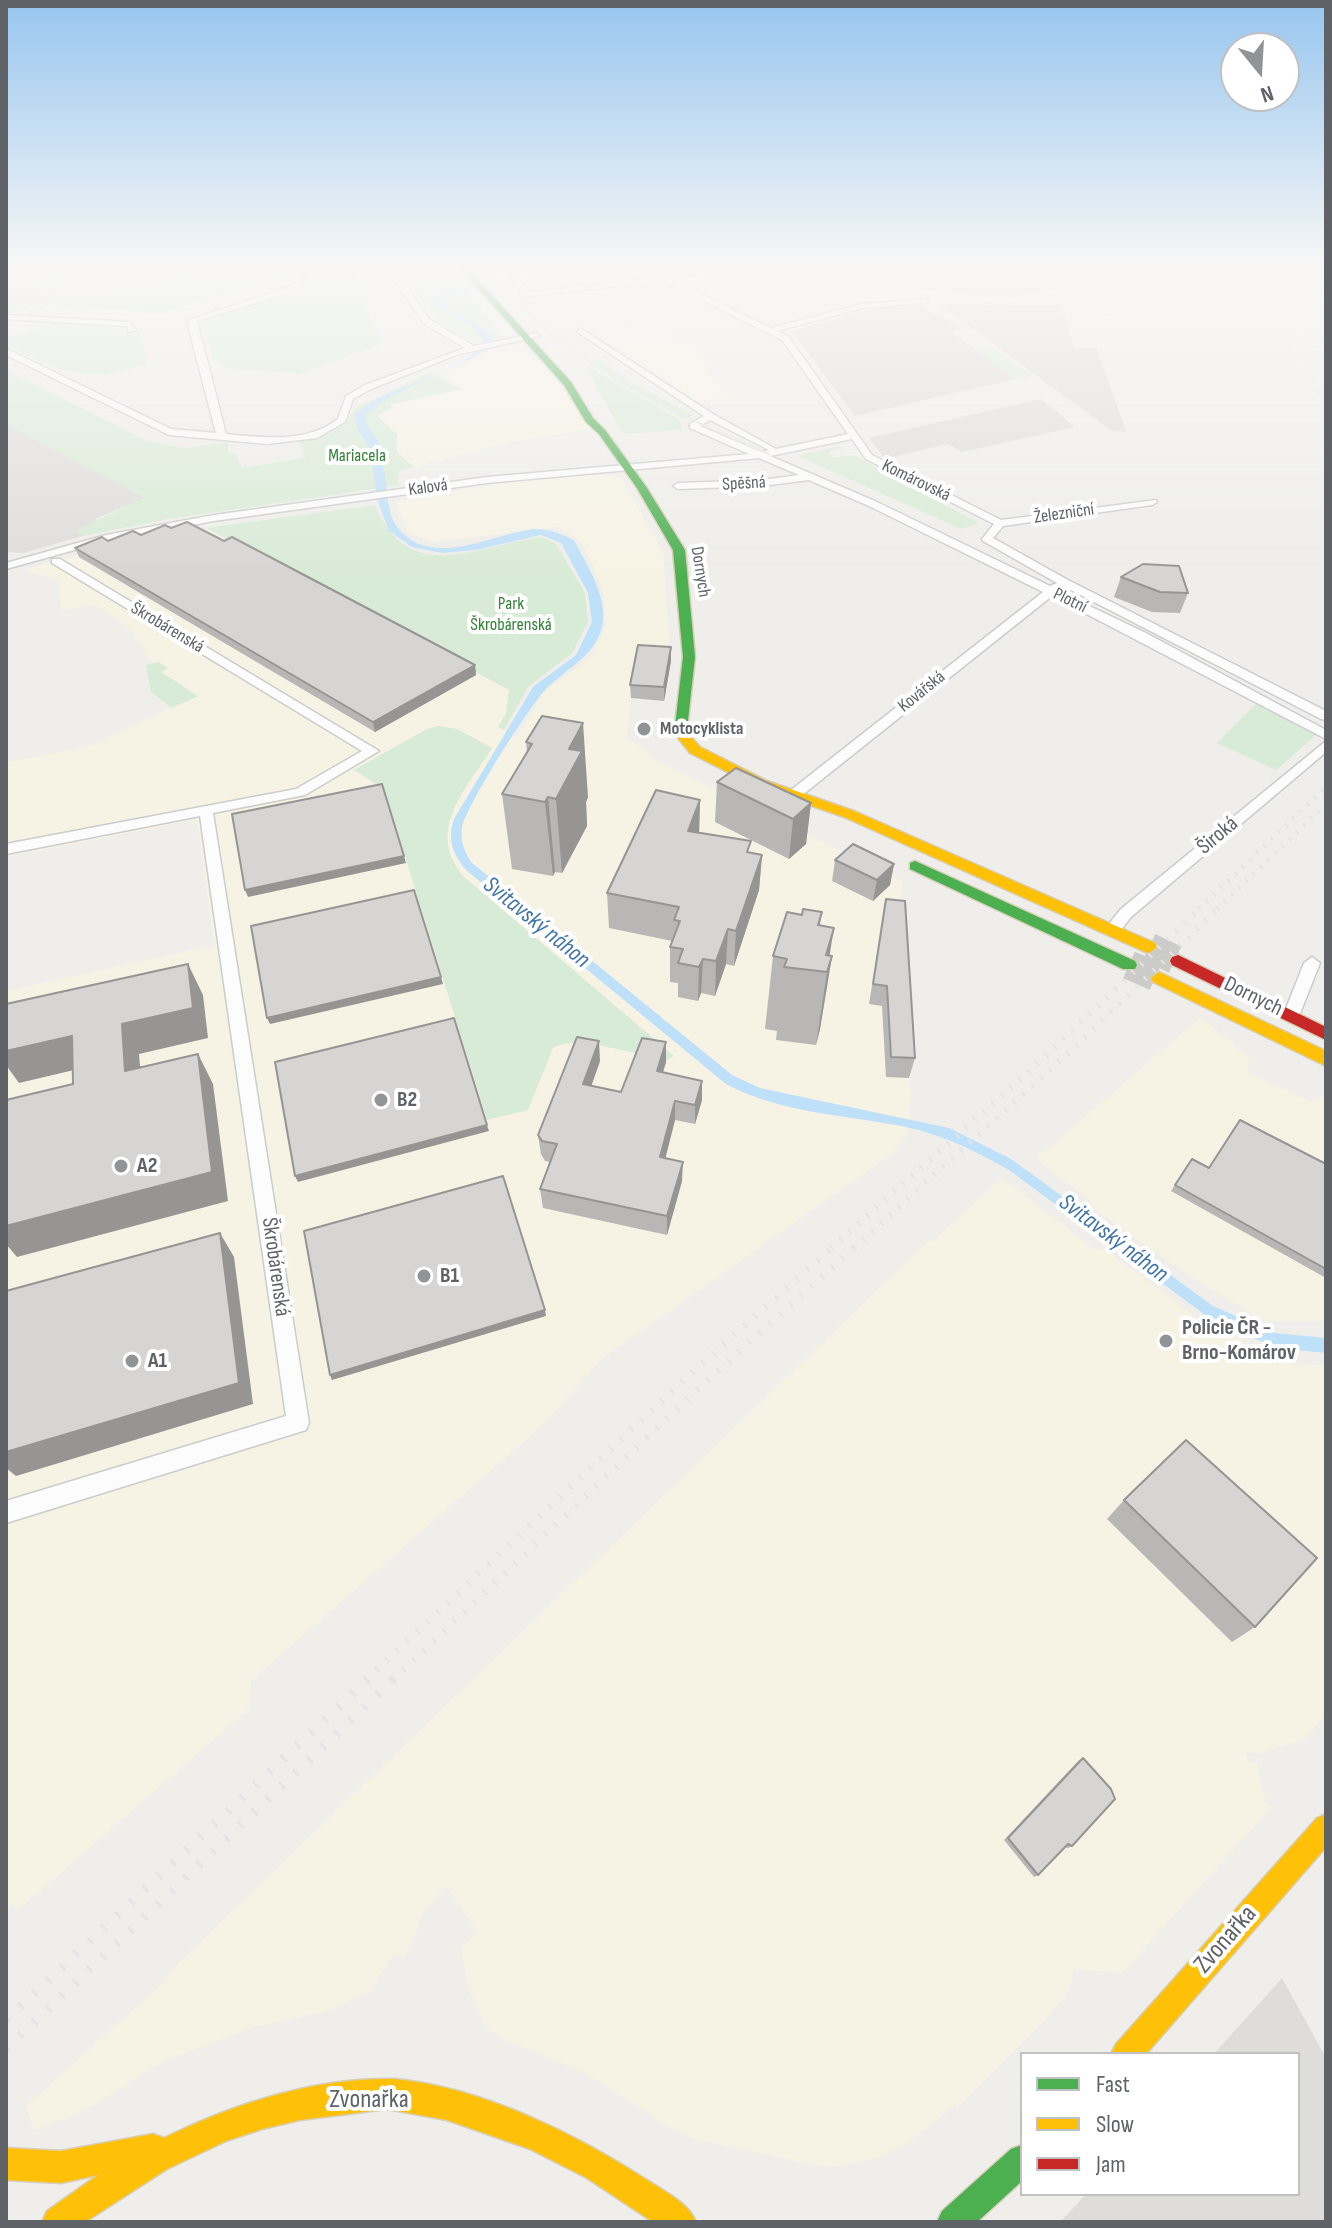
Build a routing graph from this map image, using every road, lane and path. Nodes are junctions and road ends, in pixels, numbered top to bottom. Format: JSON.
{"nodes":[{"id":1,"x":45,"y":371,"type":"edge"},
{"id":2,"x":205,"y":371,"type":"edge"},
{"id":3,"x":414,"y":371,"type":"edge"},
{"id":4,"x":557,"y":371,"type":"edge"},
{"id":5,"x":568,"y":371,"type":"edge"},
{"id":6,"x":642,"y":371,"type":"edge"},
{"id":7,"x":808,"y":371,"type":"edge"},
{"id":8,"x":710,"y":416,"type":"junction"},
{"id":9,"x":602,"y":432,"type":"junction"},
{"id":10,"x":854,"y":436,"type":"junction"},
{"id":11,"x":222,"y":438,"type":"junction"},
{"id":12,"x":781,"y":452,"type":"junction"},
{"id":13,"x":761,"y":456,"type":"junction"},
{"id":14,"x":627,"y":468,"type":"junction"},
{"id":15,"x":810,"y":477,"type":"junction"},
{"id":16,"x":678,"y":486,"type":"dead end"},
{"id":17,"x":1152,"y":502,"type":"dead end"},
{"id":18,"x":1000,"y":523,"type":"junction"},
{"id":19,"x":56,"y":561,"type":"dead end"},
{"id":20,"x":6,"y":566,"type":"edge"},
{"id":21,"x":1064,"y":582,"type":"junction"},
{"id":22,"x":1048,"y":590,"type":"junction"},
{"id":23,"x":1326,"y":716,"type":"edge"},
{"id":24,"x":1326,"y":735,"type":"edge"},
{"id":25,"x":1326,"y":745,"type":"edge"},
{"id":26,"x":762,"y":784,"type":"junction"},
{"id":27,"x":796,"y":793,"type":"junction"},
{"id":28,"x":206,"y":811,"type":"junction"},
{"id":29,"x":6,"y":849,"type":"edge"},
{"id":30,"x":1112,"y":930,"type":"junction"},
{"id":31,"x":1149,"y":947,"type":"tunnel mouth"},
{"id":32,"x":1178,"y":961,"type":"tunnel mouth"},
{"id":33,"x":1312,"y":963,"type":"dead end"},
{"id":34,"x":1129,"y":965,"type":"tunnel mouth"},
{"id":35,"x":1159,"y":978,"type":"tunnel mouth"},
{"id":36,"x":1291,"y":1016,"type":"junction"},
{"id":37,"x":1326,"y":1034,"type":"edge"},
{"id":38,"x":1326,"y":1059,"type":"edge"},
{"id":39,"x":6,"y":1512,"type":"edge"},
{"id":40,"x":1326,"y":1827,"type":"edge"},
{"id":41,"x":1128,"y":2052,"type":"edge"},
{"id":42,"x":175,"y":2145,"type":"junction"},
{"id":43,"x":1020,"y":2162,"type":"edge"},
{"id":44,"x":6,"y":2164,"type":"edge"},
{"id":45,"x":999,"y":2183,"type":"junction"},
{"id":46,"x":58,"y":2222,"type":"edge"},
{"id":47,"x":680,"y":2222,"type":"edge"},
{"id":48,"x":953,"y":2222,"type":"edge"},
{"id":49,"x":977,"y":2222,"type":"edge"}],
"edges":[{"from":1,"to":11,"type":"street"},
{"from":2,"to":11,"type":"street"},
{"from":3,"to":11,"type":"street"},
{"from":4,"to":9,"type":"main road","name":"Dornych"},
{"from":5,"to":9,"type":"main road"},
{"from":6,"to":8,"type":"street"},
{"from":7,"to":10,"type":"street","name":"Komárovská"},
{"from":8,"to":12,"type":"street"},
{"from":8,"to":13,"type":"street","name":"Plotní"},
{"from":9,"to":14,"type":"main road","name":"Dornych"},
{"from":10,"to":12,"type":"street","name":"Kalová"},
{"from":10,"to":18,"type":"street","name":"Komárovská"},
{"from":12,"to":13,"type":"street","name":"Kalová"},
{"from":13,"to":14,"type":"street","name":"Kalová"},
{"from":13,"to":15,"type":"street","name":"Plotní"},
{"from":14,"to":20,"type":"street","name":"Kalová"},
{"from":14,"to":26,"type":"main road","name":"Dornych"},
{"from":15,"to":16,"type":"street","name":"Spěšná"},
{"from":15,"to":22,"type":"street","name":"Plotní"},
{"from":17,"to":18,"type":"street","name":"Železniční"},
{"from":18,"to":21,"type":"street","name":"Plotní"},
{"from":19,"to":28,"type":"street","name":"Škrobárenská"},
{"from":21,"to":22,"type":"street","name":"Kovářská"},
{"from":21,"to":23,"type":"street","name":"Plotní"},
{"from":22,"to":24,"type":"street","name":"Plotní"},
{"from":22,"to":27,"type":"street","name":"Kovářská"},
{"from":25,"to":30,"type":"street","name":"Široká"},
{"from":26,"to":27,"type":"main road","name":"Dornych"},
{"from":26,"to":34,"type":"main road","name":"Dornych"},
{"from":27,"to":30,"type":"main road","name":"Dornych"},
{"from":28,"to":29,"type":"street","name":"Škrobárenská"},
{"from":28,"to":39,"type":"street","name":"Škrobárenská"},
{"from":30,"to":31,"type":"main road","name":"Dornych"},
{"from":32,"to":36,"type":"main road","name":"Dornych"},
{"from":33,"to":36,"type":"street"},
{"from":35,"to":38,"type":"main road","name":"Dornych"},
{"from":36,"to":37,"type":"main road","name":"Dornych"},
{"from":40,"to":41,"type":"main road","name":"Zvonařka"},
{"from":42,"to":44,"type":"main road"},
{"from":42,"to":46,"type":"main road","name":"Zvonařka"},
{"from":42,"to":47,"type":"main road","name":"Zvonařka"},
{"from":43,"to":45,"type":"main road"},
{"from":45,"to":48,"type":"main road"},
{"from":45,"to":49,"type":"street"}]}
